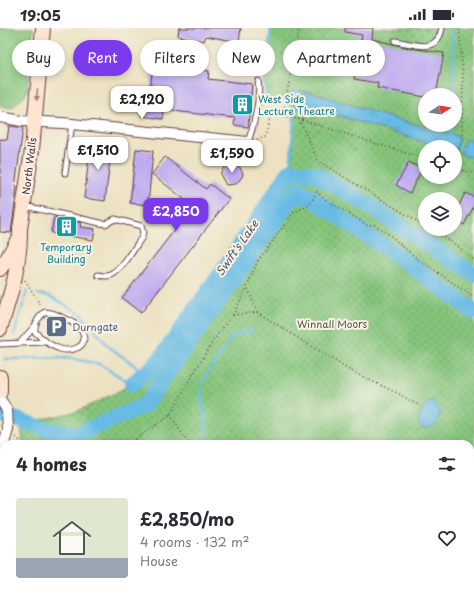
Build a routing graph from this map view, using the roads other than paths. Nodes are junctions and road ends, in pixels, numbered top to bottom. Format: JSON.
{"nodes":[{"id":1,"x":43,"y":28,"type":"edge"},
{"id":2,"x":442,"y":28,"type":"edge"},
{"id":3,"x":395,"y":41,"type":"dead end"},
{"id":4,"x":258,"y":80,"type":"dead end"},
{"id":5,"x":2,"y":117,"type":"edge"},
{"id":6,"x":35,"y":121,"type":"junction"},
{"id":7,"x":72,"y":124,"type":"junction"},
{"id":8,"x":248,"y":142,"type":"joint"},
{"id":9,"x":65,"y":173,"type":"dead end"},
{"id":10,"x":24,"y":206,"type":"junction"},
{"id":11,"x":20,"y":230,"type":"junction"},
{"id":12,"x":0,"y":269,"type":"edge"},
{"id":13,"x":98,"y":275,"type":"dead end"},
{"id":14,"x":0,"y":278,"type":"edge"},
{"id":15,"x":9,"y":302,"type":"junction"},
{"id":16,"x":34,"y":327,"type":"junction"},
{"id":17,"x":0,"y":329,"type":"edge"},
{"id":18,"x":45,"y":342,"type":"junction"},
{"id":19,"x":20,"y":343,"type":"junction"},
{"id":20,"x":0,"y":344,"type":"edge"},
{"id":21,"x":0,"y":377,"type":"edge"},
{"id":22,"x":0,"y":388,"type":"edge"},
{"id":23,"x":0,"y":392,"type":"edge"},
{"id":24,"x":0,"y":399,"type":"edge"},
{"id":25,"x":5,"y":440,"type":"edge"}],
"edges":[{"from":1,"to":6,"type":"main road","name":"North Walls","one_way":true},
{"from":2,"to":3,"type":"lane"},
{"from":4,"to":8,"type":"lane"},
{"from":5,"to":6,"type":"street"},
{"from":6,"to":7,"type":"street"},
{"from":6,"to":10,"type":"main road","name":"North Walls"},
{"from":7,"to":8,"type":"street"},
{"from":7,"to":9,"type":"lane"},
{"from":10,"to":11,"type":"main road","name":"North Walls"},
{"from":10,"to":13,"type":"lane"},
{"from":11,"to":12,"type":"main road"},
{"from":11,"to":15,"type":"main road","name":"North Walls"},
{"from":14,"to":15,"type":"main road"},
{"from":15,"to":17,"type":"main road","name":"North Walls"},
{"from":16,"to":18,"type":"lane"},
{"from":16,"to":18,"type":"lane"},
{"from":16,"to":19,"type":"lane"},
{"from":18,"to":19,"type":"lane"},
{"from":19,"to":20,"type":"lane"},
{"from":21,"to":22,"type":"main road"},
{"from":22,"to":23,"type":"main road"},
{"from":24,"to":25,"type":"street"}]}
